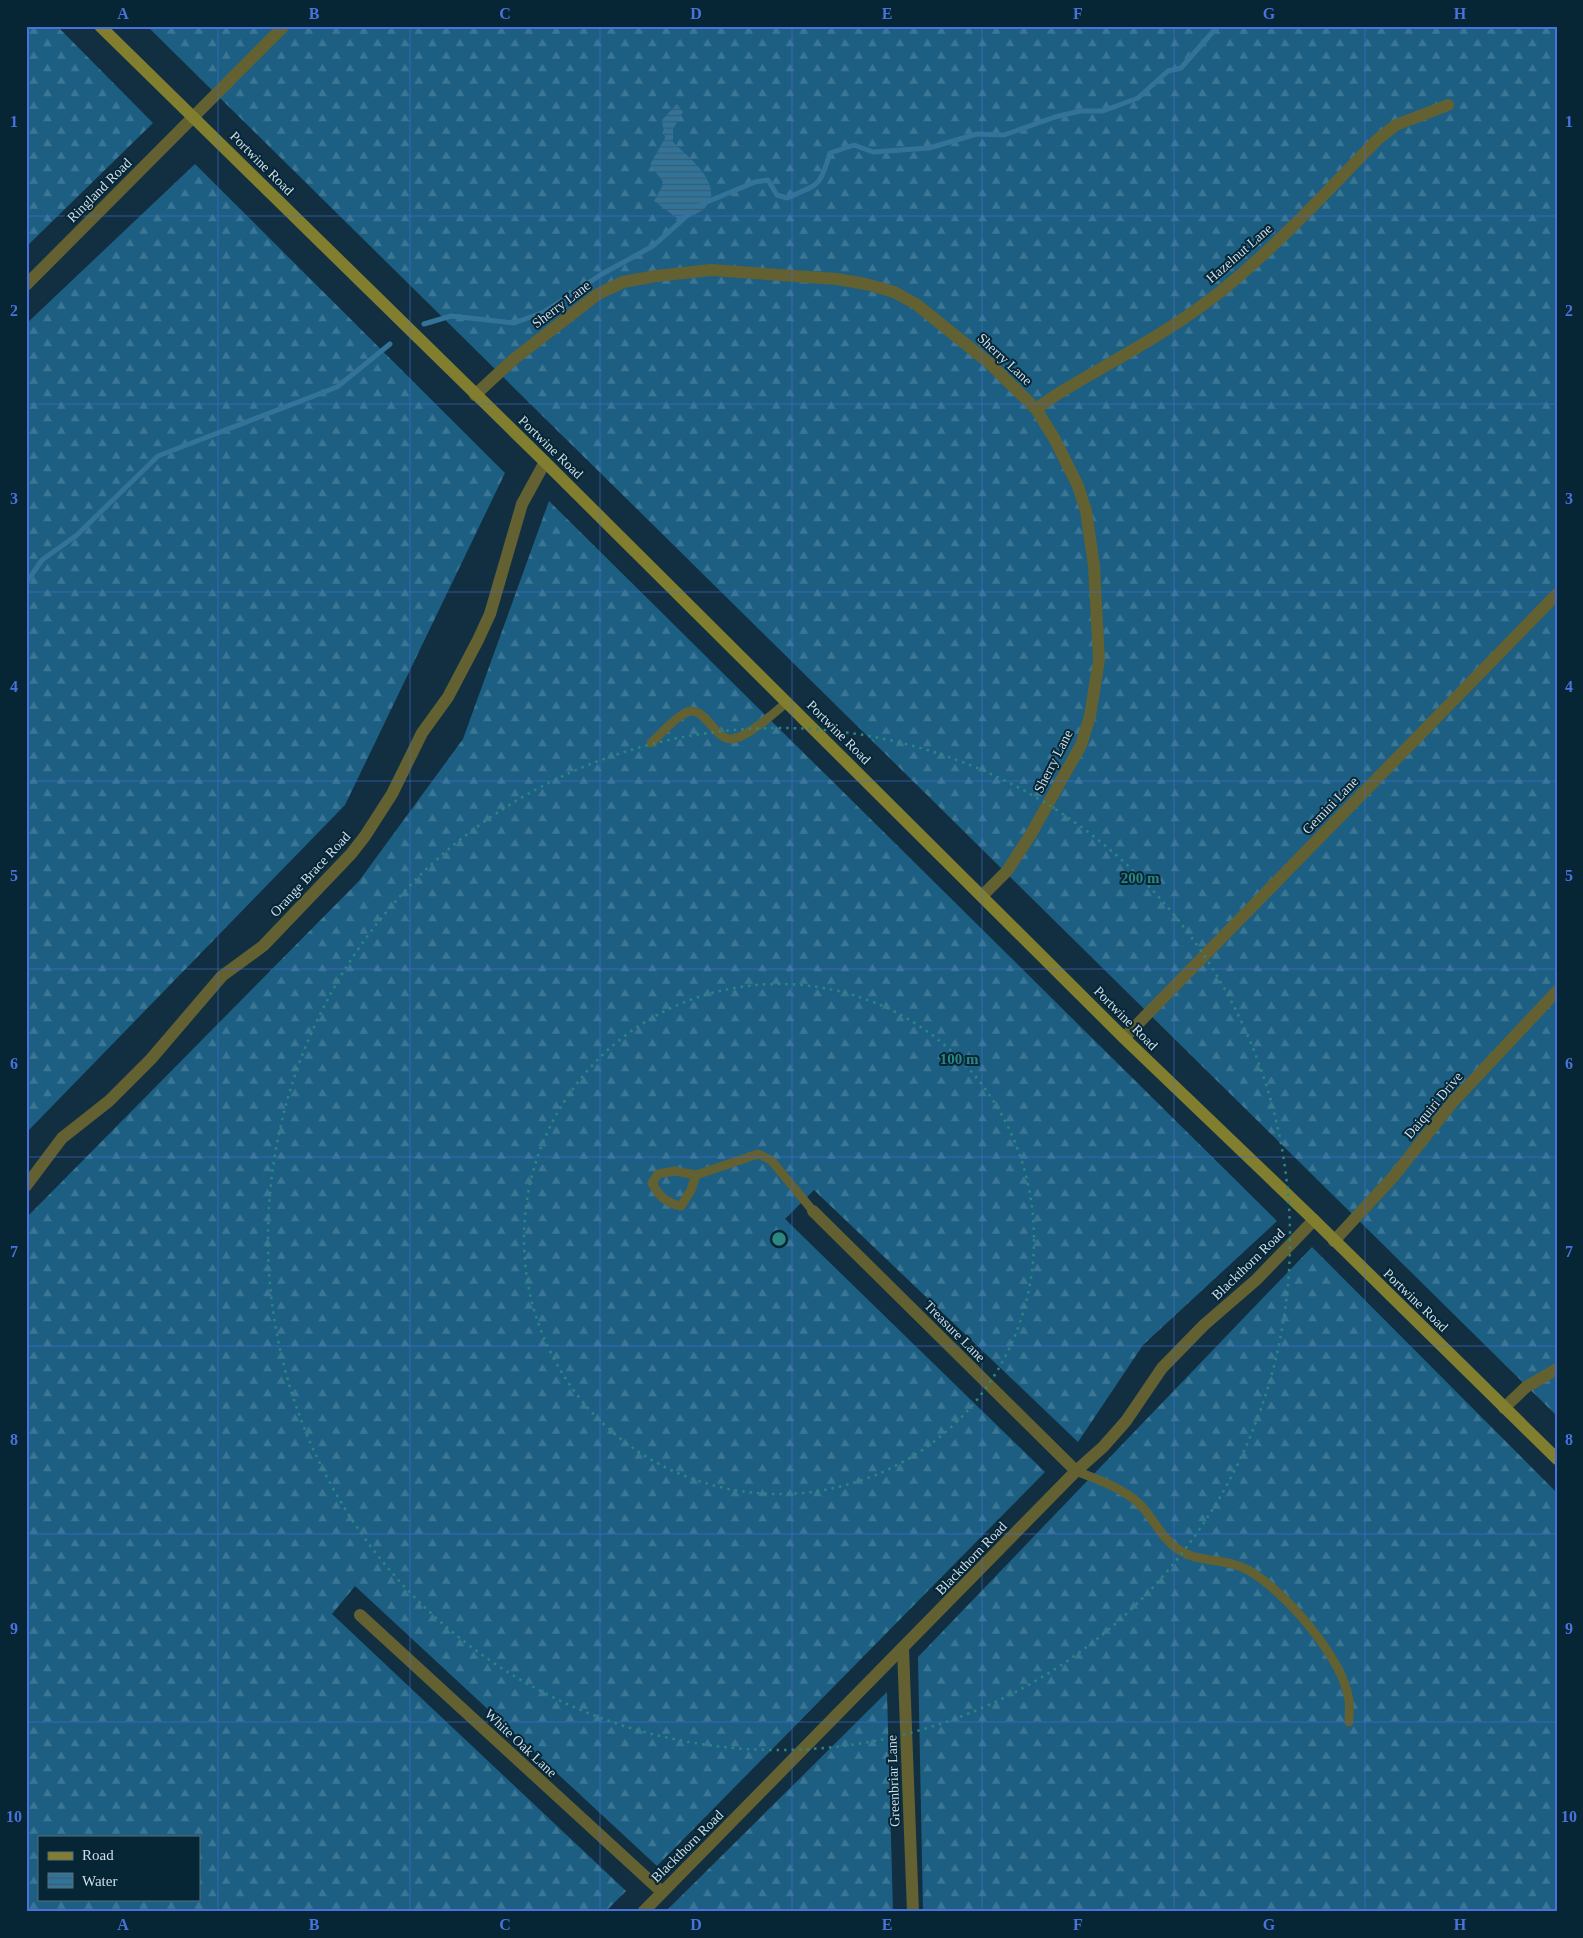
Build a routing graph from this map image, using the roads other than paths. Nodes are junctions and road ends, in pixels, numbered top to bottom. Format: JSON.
{"nodes":[{"id":1,"x":100,"y":26,"type":"edge"},
{"id":2,"x":284,"y":26,"type":"edge"},
{"id":3,"x":1448,"y":105,"type":"dead end"},
{"id":4,"x":194,"y":117,"type":"junction"},
{"id":5,"x":26,"y":285,"type":"edge"},
{"id":6,"x":474,"y":395,"type":"junction"},
{"id":7,"x":1036,"y":409,"type":"junction"},
{"id":8,"x":545,"y":462,"type":"junction"},
{"id":9,"x":1557,"y":594,"type":"edge"},
{"id":10,"x":787,"y":702,"type":"junction"},
{"id":11,"x":651,"y":743,"type":"dead end"},
{"id":12,"x":982,"y":896,"type":"junction"},
{"id":13,"x":1557,"y":991,"type":"edge"},
{"id":14,"x":1124,"y":1038,"type":"junction"},
{"id":15,"x":696,"y":1175,"type":"junction"},
{"id":16,"x":26,"y":1186,"type":"edge"},
{"id":17,"x":813,"y":1211,"type":"joint"},
{"id":18,"x":1314,"y":1220,"type":"junction"},
{"id":19,"x":1334,"y":1241,"type":"junction"},
{"id":20,"x":1557,"y":1369,"type":"edge"},
{"id":21,"x":1504,"y":1408,"type":"junction"},
{"id":22,"x":1557,"y":1460,"type":"edge"},
{"id":23,"x":1076,"y":1471,"type":"junction"},
{"id":24,"x":360,"y":1615,"type":"dead end"},
{"id":25,"x":903,"y":1649,"type":"junction"},
{"id":26,"x":1349,"y":1722,"type":"dead end"},
{"id":27,"x":662,"y":1892,"type":"junction"},
{"id":28,"x":643,"y":1912,"type":"edge"},
{"id":29,"x":913,"y":1912,"type":"edge"}],
"edges":[{"from":1,"to":4,"type":"street","name":"Portwine Road"},
{"from":2,"to":4,"type":"street","name":"Ringland Road"},
{"from":3,"to":7,"type":"street","name":"Hazelnut Lane"},
{"from":4,"to":5,"type":"street","name":"Ringland Road"},
{"from":4,"to":6,"type":"street","name":"Portwine Road"},
{"from":6,"to":7,"type":"street","name":"Sherry Lane"},
{"from":6,"to":8,"type":"street","name":"Portwine Road"},
{"from":7,"to":12,"type":"street","name":"Sherry Lane"},
{"from":8,"to":10,"type":"street","name":"Portwine Road"},
{"from":8,"to":16,"type":"street","name":"Orange Brace Road"},
{"from":9,"to":14,"type":"street","name":"Gemini Lane"},
{"from":10,"to":11,"type":"lane"},
{"from":10,"to":12,"type":"street","name":"Portwine Road"},
{"from":12,"to":14,"type":"street","name":"Portwine Road"},
{"from":13,"to":19,"type":"street","name":"Daiquiri Drive"},
{"from":14,"to":18,"type":"street","name":"Portwine Road"},
{"from":15,"to":15,"type":"lane"},
{"from":15,"to":17,"type":"lane"},
{"from":17,"to":23,"type":"street","name":"Treasure Lane"},
{"from":18,"to":19,"type":"street","name":"Portwine Road"},
{"from":18,"to":23,"type":"street","name":"Blackthorn Road"},
{"from":19,"to":21,"type":"street","name":"Portwine Road"},
{"from":20,"to":21,"type":"street"},
{"from":21,"to":22,"type":"street","name":"Portwine Road"},
{"from":23,"to":25,"type":"street","name":"Blackthorn Road"},
{"from":23,"to":26,"type":"lane"},
{"from":24,"to":27,"type":"street","name":"White Oak Lane"},
{"from":25,"to":27,"type":"street","name":"Blackthorn Road"},
{"from":25,"to":29,"type":"street","name":"Greenbriar Lane"},
{"from":27,"to":28,"type":"street","name":"Blackthorn Road"}]}
